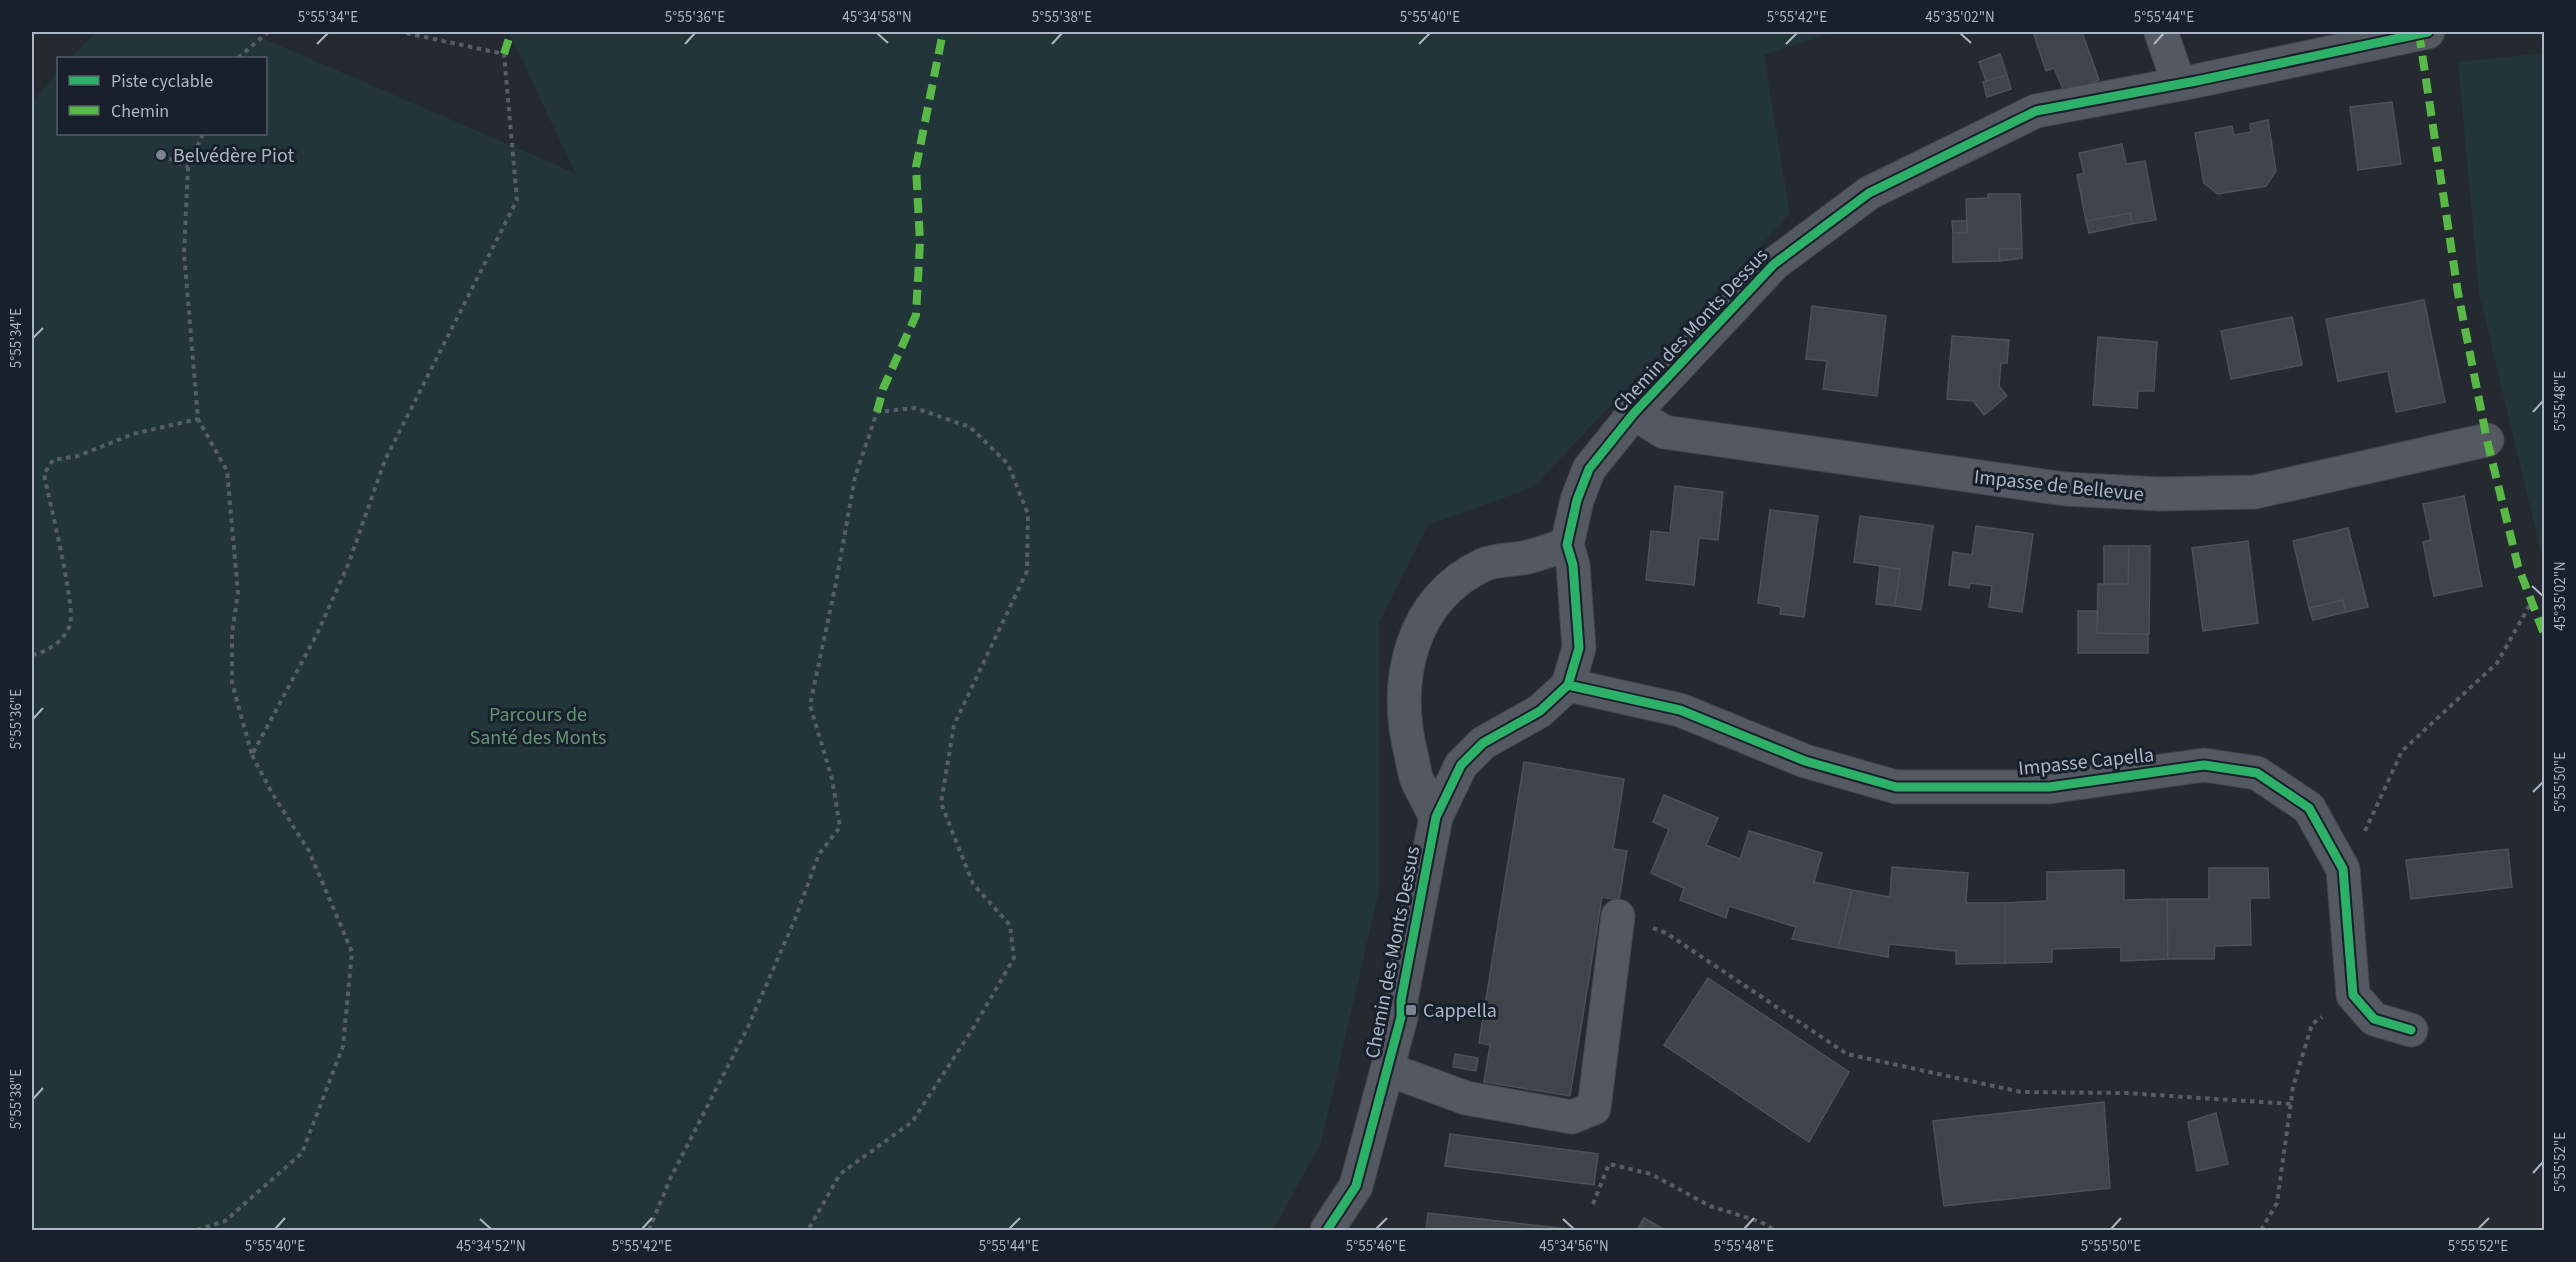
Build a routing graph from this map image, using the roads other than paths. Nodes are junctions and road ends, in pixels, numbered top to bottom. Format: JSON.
{"nodes":[{"id":1,"x":2161,"y":32,"type":"edge"},
{"id":2,"x":2428,"y":32,"type":"edge"},
{"id":3,"x":2187,"y":83,"type":"junction"},
{"id":4,"x":1634,"y":413,"type":"junction"},
{"id":5,"x":2487,"y":440,"type":"dead end"},
{"id":6,"x":1567,"y":545,"type":"junction"},
{"id":7,"x":1568,"y":685,"type":"junction"},
{"id":8,"x":1436,"y":817,"type":"junction"},
{"id":9,"x":1618,"y":916,"type":"road end"},
{"id":10,"x":2411,"y":1030,"type":"dead end"},
{"id":11,"x":1387,"y":1069,"type":"junction"},
{"id":12,"x":1327,"y":1230,"type":"edge"}],
"edges":[{"from":1,"to":3,"type":"street"},
{"from":2,"to":3,"type":"street","name":"Chemin des Monts Dessus"},
{"from":3,"to":4,"type":"street","name":"Chemin des Monts Dessus"},
{"from":4,"to":5,"type":"street","name":"Impasse de Bellevue"},
{"from":4,"to":6,"type":"street","name":"Chemin des Monts Dessus"},
{"from":6,"to":7,"type":"street"},
{"from":6,"to":8,"type":"street"},
{"from":7,"to":8,"type":"street","name":"Chemin des Monts Dessus"},
{"from":7,"to":10,"type":"street","name":"Impasse Capella"},
{"from":8,"to":11,"type":"street","name":"Chemin des Monts Dessus"},
{"from":9,"to":11,"type":"street"},
{"from":11,"to":12,"type":"street","name":"Chemin des Monts Dessus"}]}
